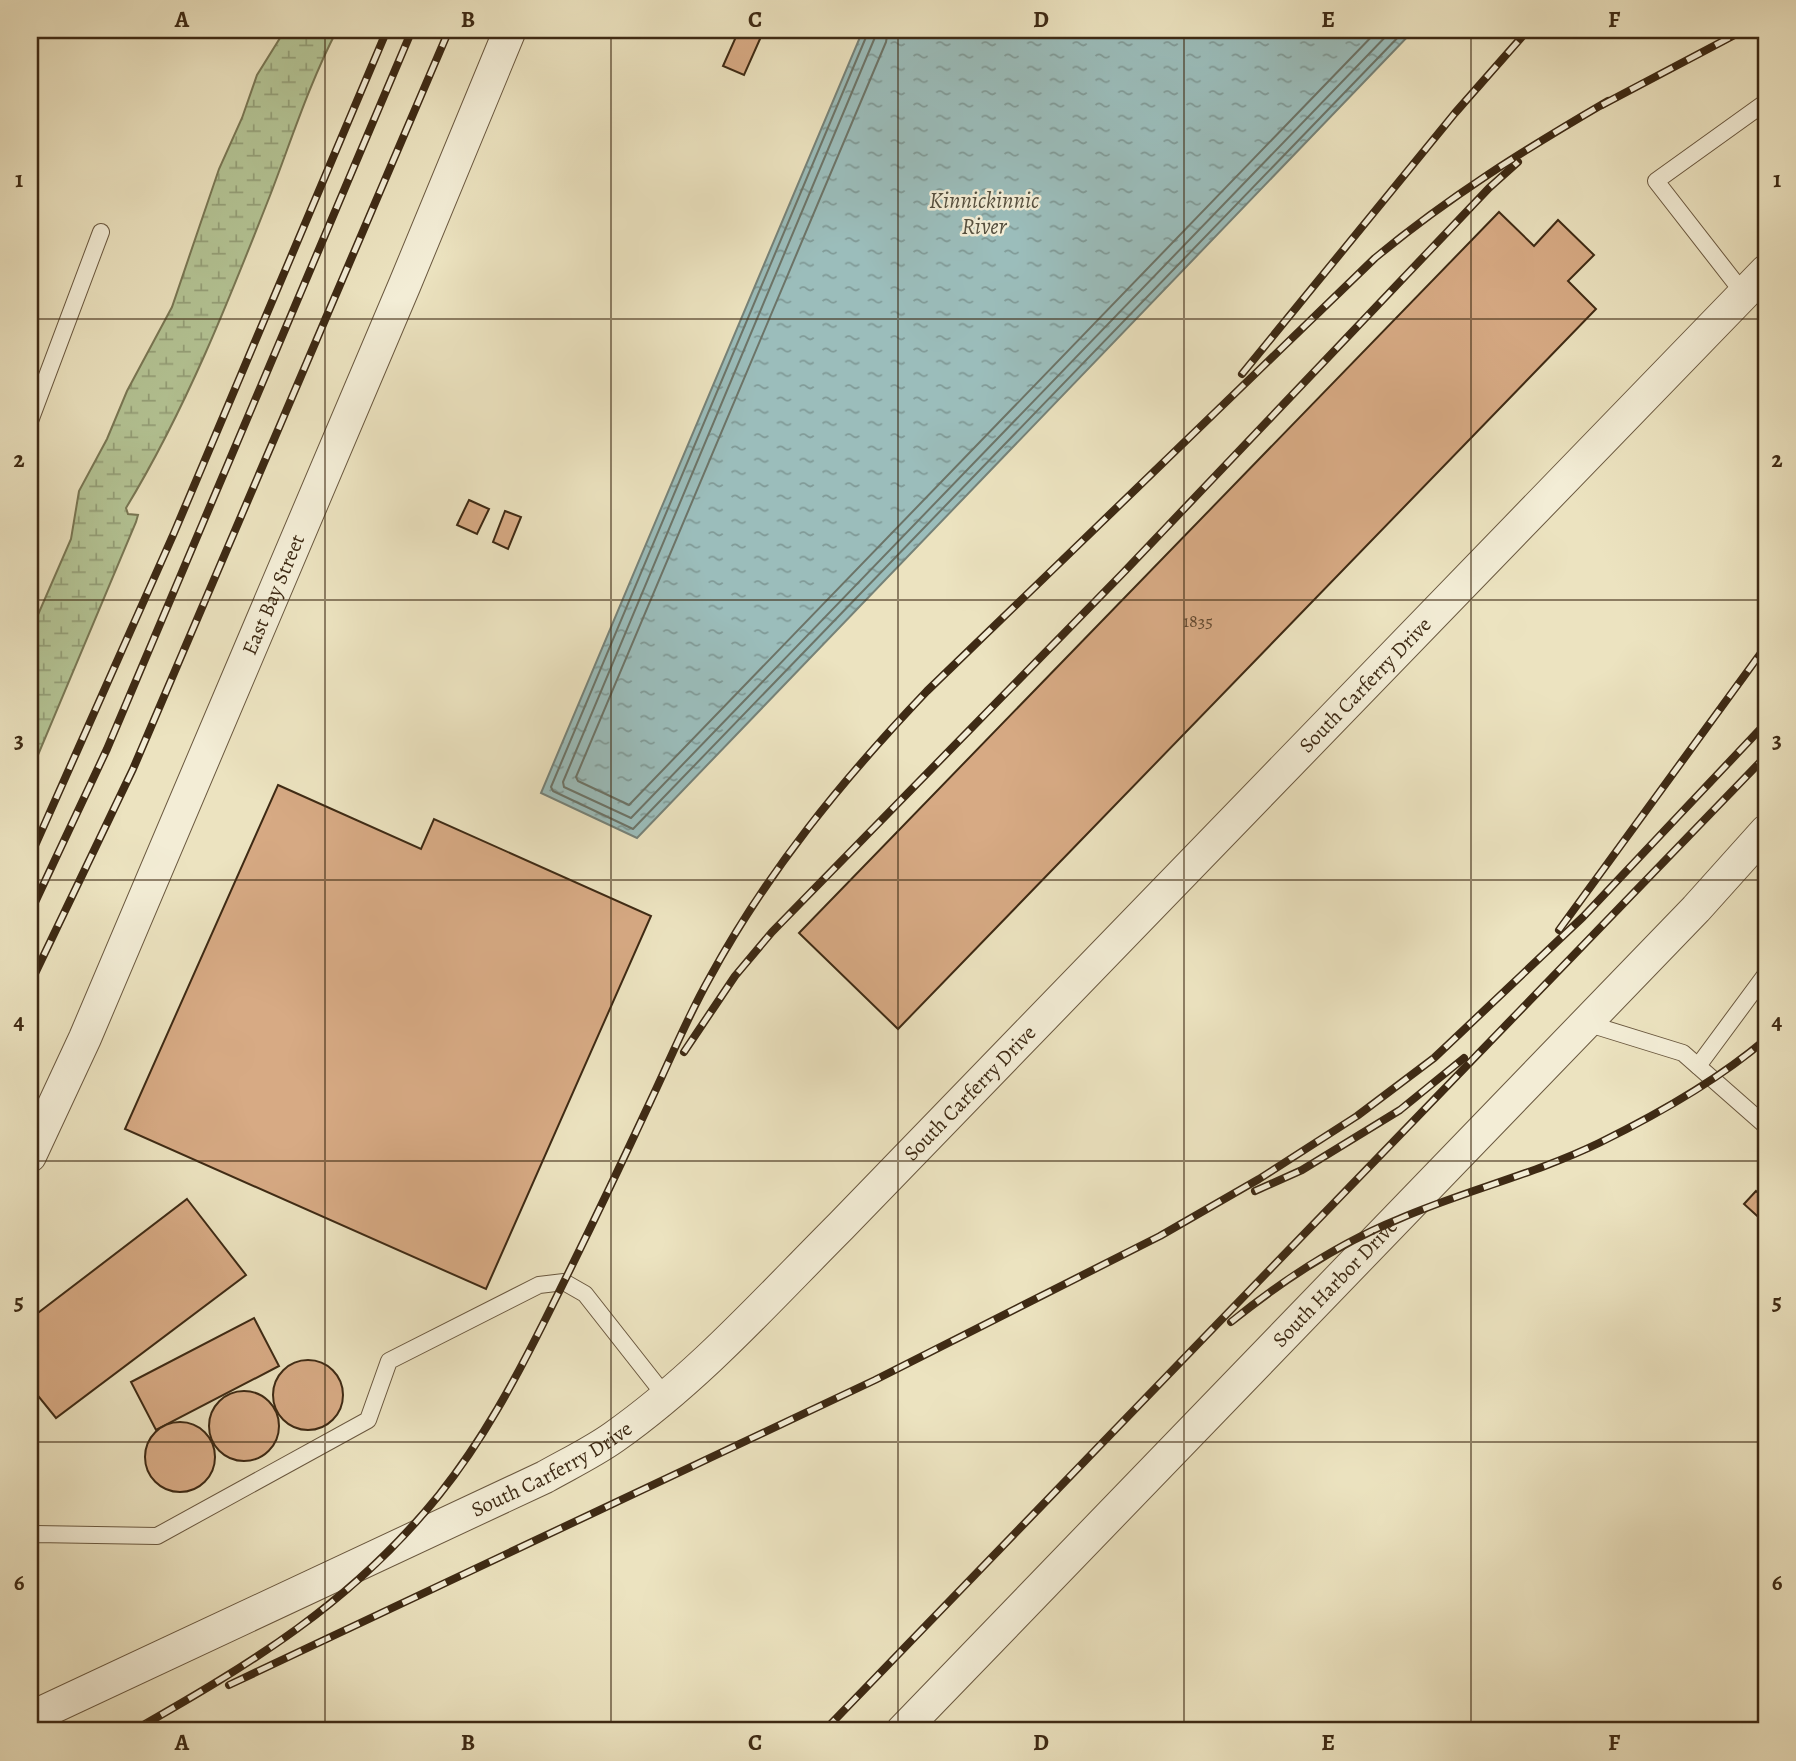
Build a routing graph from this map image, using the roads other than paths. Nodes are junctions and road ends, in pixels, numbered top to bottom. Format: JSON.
{"nodes":[{"id":1,"x":510,"y":30,"type":"edge"},
{"id":2,"x":1766,"y":102,"type":"edge"},
{"id":3,"x":100,"y":232,"type":"dead end"},
{"id":4,"x":1766,"y":271,"type":"edge"},
{"id":5,"x":1744,"y":294,"type":"junction"},
{"id":6,"x":30,"y":421,"type":"edge"},
{"id":7,"x":1766,"y":831,"type":"edge"},
{"id":8,"x":1766,"y":974,"type":"edge"},
{"id":9,"x":1586,"y":1023,"type":"junction"},
{"id":10,"x":1698,"y":1066,"type":"junction"},
{"id":11,"x":1766,"y":1126,"type":"edge"},
{"id":12,"x":30,"y":1156,"type":"edge"},
{"id":13,"x":666,"y":1397,"type":"junction"},
{"id":14,"x":30,"y":1536,"type":"edge"},
{"id":15,"x":30,"y":1718,"type":"edge"},
{"id":16,"x":902,"y":1731,"type":"edge"}],
"edges":[{"from":1,"to":12,"type":"street","name":"East Bay Street"},
{"from":2,"to":5,"type":"lane"},
{"from":3,"to":6,"type":"lane"},
{"from":4,"to":5,"type":"street","name":"South Carferry Drive"},
{"from":5,"to":13,"type":"street","name":"South Carferry Drive"},
{"from":7,"to":9,"type":"street","name":"South Harbor Drive"},
{"from":8,"to":10,"type":"lane"},
{"from":9,"to":10,"type":"lane"},
{"from":9,"to":16,"type":"street","name":"South Harbor Drive"},
{"from":10,"to":11,"type":"lane"},
{"from":13,"to":14,"type":"lane"},
{"from":13,"to":15,"type":"street","name":"South Carferry Drive"}]}
